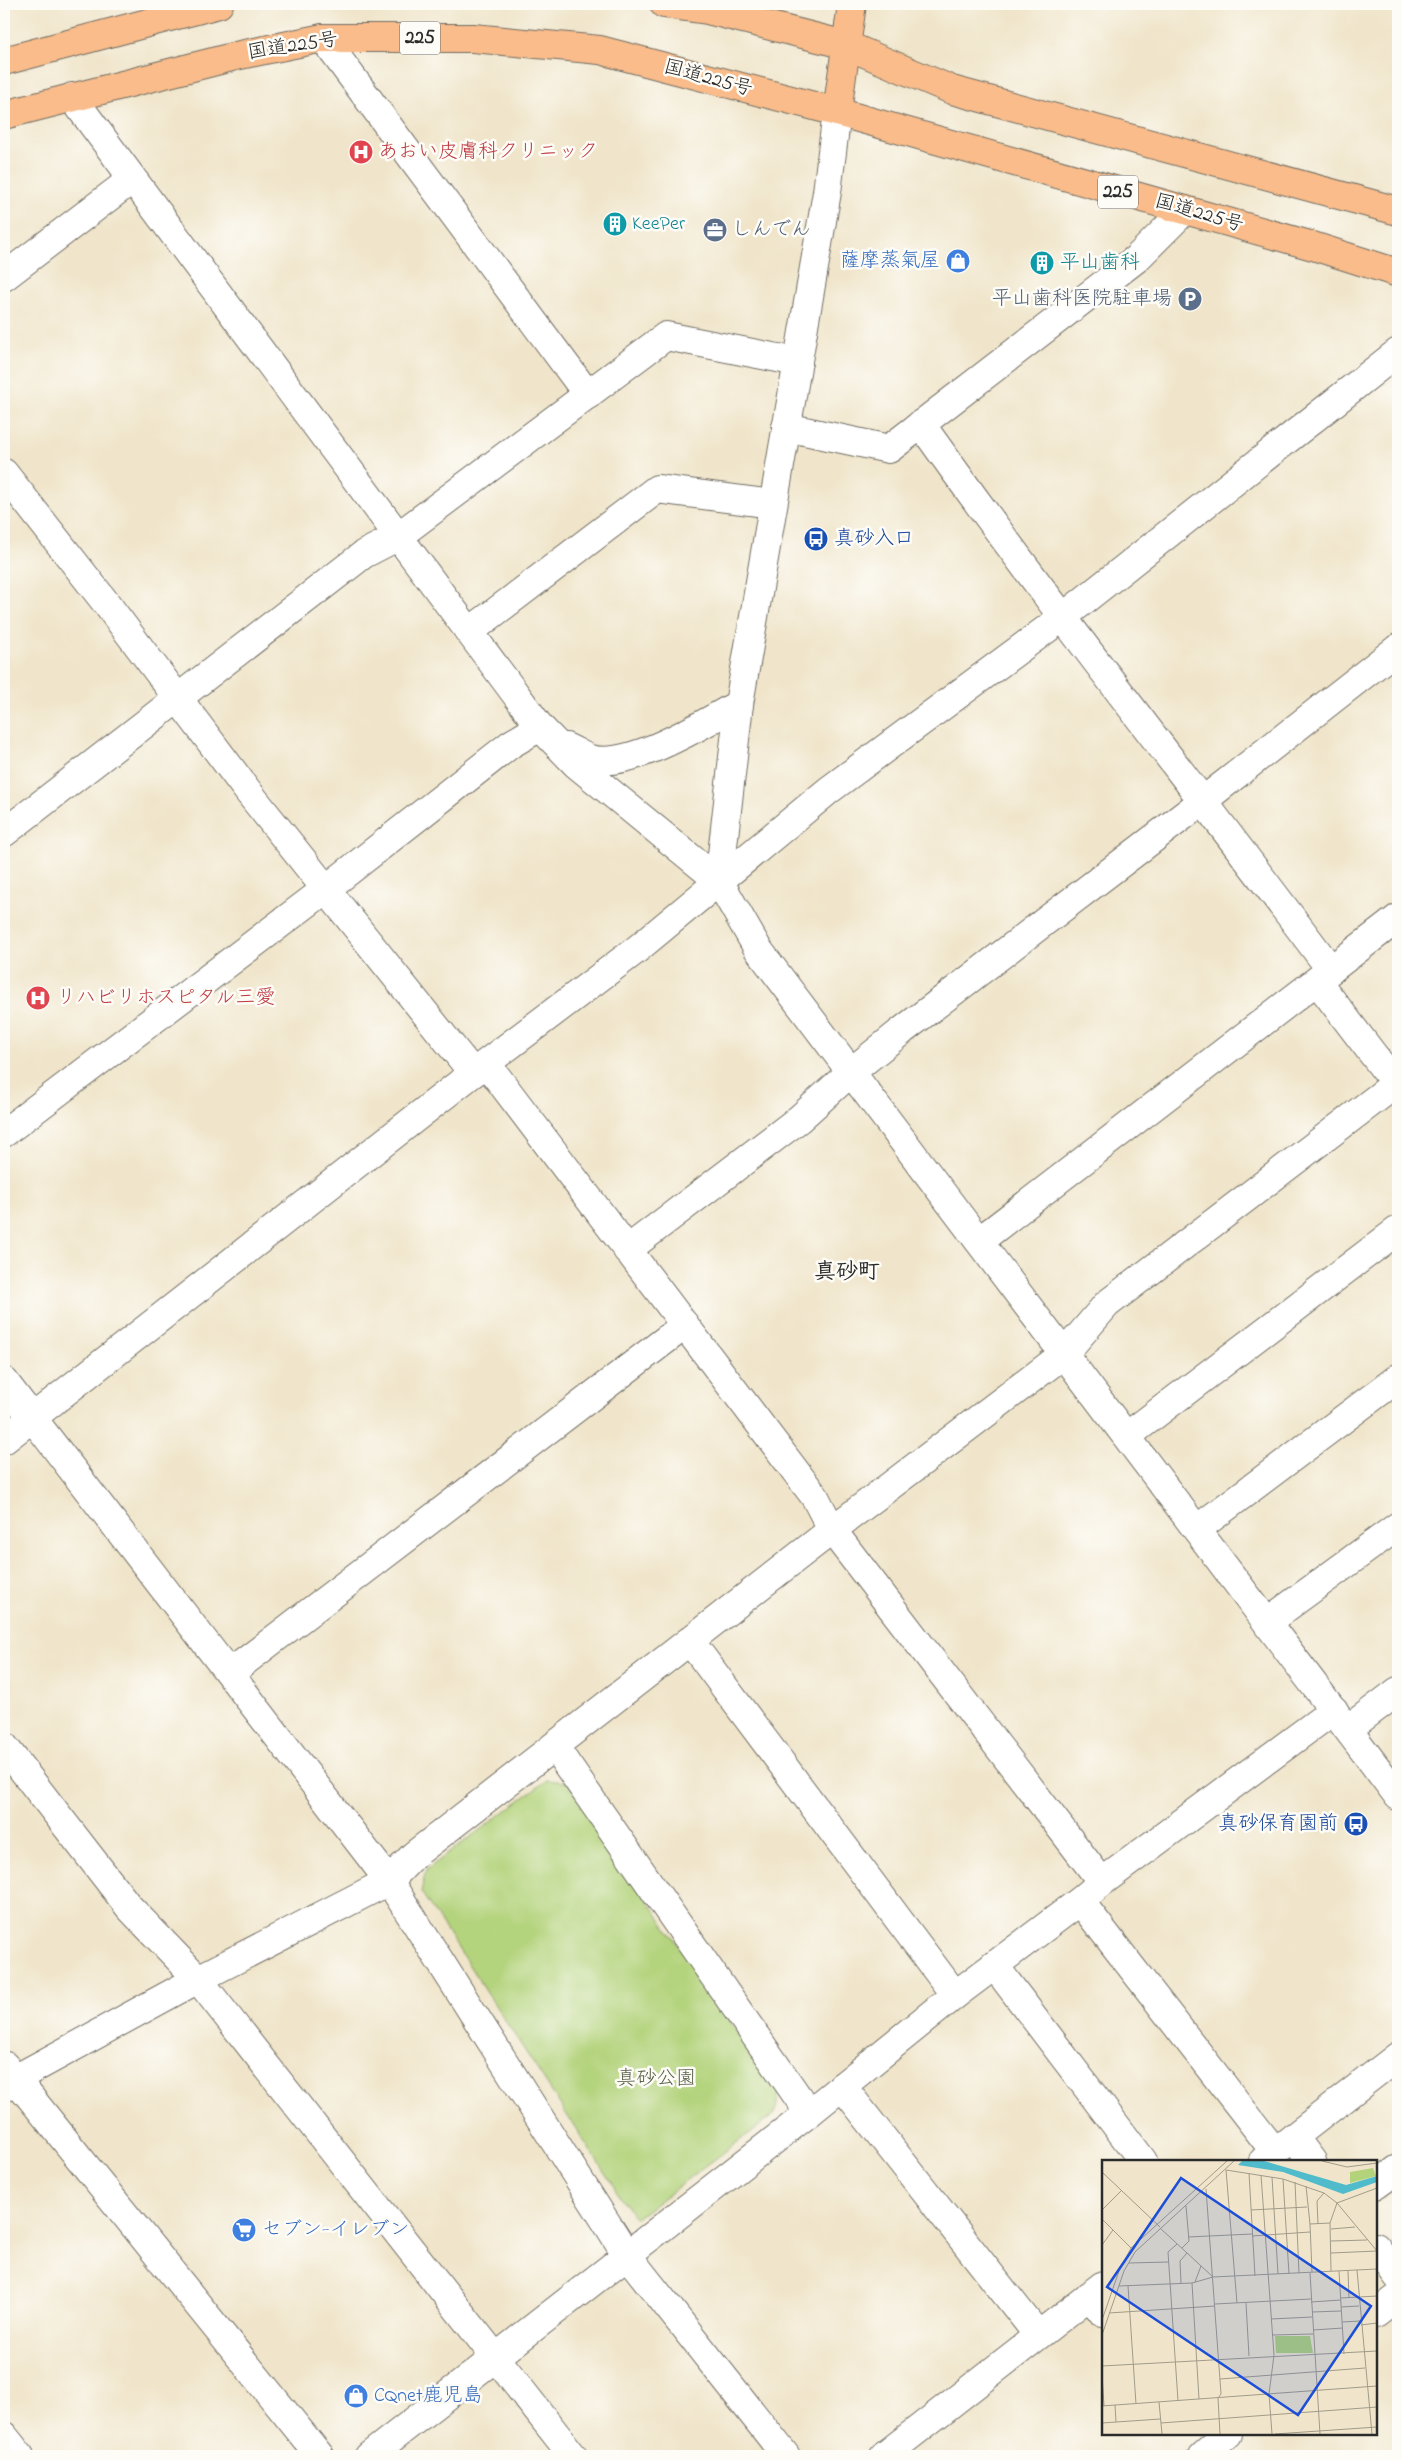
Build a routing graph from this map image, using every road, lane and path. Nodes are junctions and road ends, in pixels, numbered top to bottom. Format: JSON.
{"nodes":[{"id":1,"x":220,"y":4,"type":"edge"},
{"id":2,"x":664,"y":4,"type":"edge"},
{"id":3,"x":852,"y":4,"type":"edge"},
{"id":4,"x":323,"y":38,"type":"junction"},
{"id":5,"x":846,"y":45,"type":"junction"},
{"id":6,"x":4,"y":61,"type":"edge"},
{"id":7,"x":72,"y":97,"type":"junction"},
{"id":8,"x":837,"y":112,"type":"junction"},
{"id":9,"x":4,"y":115,"type":"edge"},
{"id":10,"x":131,"y":180,"type":"junction"},
{"id":11,"x":1185,"y":210,"type":"junction"},
{"id":12,"x":1398,"y":211,"type":"edge"},
{"id":13,"x":1398,"y":273,"type":"edge"},
{"id":14,"x":4,"y":277,"type":"edge"},
{"id":15,"x":1398,"y":352,"type":"edge"},
{"id":16,"x":798,"y":362,"type":"junction"},
{"id":17,"x":588,"y":395,"type":"junction"},
{"id":18,"x":921,"y":424,"type":"junction"},
{"id":19,"x":786,"y":427,"type":"junction"},
{"id":20,"x":4,"y":473,"type":"edge"},
{"id":21,"x":773,"y":504,"type":"junction"},
{"id":22,"x":397,"y":537,"type":"junction"},
{"id":23,"x":1063,"y":617,"type":"junction"},
{"id":24,"x":469,"y":632,"type":"junction"},
{"id":25,"x":1398,"y":648,"type":"edge"},
{"id":26,"x":176,"y":698,"type":"junction"},
{"id":27,"x":739,"y":704,"type":"junction"},
{"id":28,"x":546,"y":733,"type":"junction"},
{"id":29,"x":1204,"y":800,"type":"junction"},
{"id":30,"x":4,"y":833,"type":"edge"},
{"id":31,"x":719,"y":881,"type":"junction"},
{"id":32,"x":326,"y":889,"type":"junction"},
{"id":33,"x":1398,"y":918,"type":"edge"},
{"id":34,"x":1324,"y":976,"type":"junction"},
{"id":35,"x":480,"y":1069,"type":"junction"},
{"id":36,"x":851,"y":1072,"type":"junction"},
{"id":37,"x":1398,"y":1084,"type":"edge"},
{"id":38,"x":4,"y":1133,"type":"edge"},
{"id":39,"x":1398,"y":1230,"type":"edge"},
{"id":40,"x":978,"y":1241,"type":"junction"},
{"id":41,"x":627,"y":1250,"type":"junction"},
{"id":42,"x":686,"y":1325,"type":"junction"},
{"id":43,"x":1064,"y":1354,"type":"junction"},
{"id":44,"x":1398,"y":1378,"type":"edge"},
{"id":45,"x":4,"y":1381,"type":"edge"},
{"id":46,"x":32,"y":1418,"type":"junction"},
{"id":47,"x":1127,"y":1436,"type":"junction"},
{"id":48,"x":4,"y":1440,"type":"edge"},
{"id":49,"x":1398,"y":1526,"type":"edge"},
{"id":50,"x":1198,"y":1529,"type":"junction"},
{"id":51,"x":832,"y":1530,"type":"junction"},
{"id":52,"x":1267,"y":1622,"type":"junction"},
{"id":53,"x":690,"y":1640,"type":"junction"},
{"id":54,"x":230,"y":1672,"type":"junction"},
{"id":55,"x":1398,"y":1691,"type":"edge"},
{"id":56,"x":1341,"y":1720,"type":"junction"},
{"id":57,"x":4,"y":1746,"type":"edge"},
{"id":58,"x":554,"y":1746,"type":"junction"},
{"id":59,"x":1398,"y":1796,"type":"edge"},
{"id":60,"x":389,"y":1881,"type":"junction"},
{"id":61,"x":1102,"y":1882,"type":"junction"},
{"id":62,"x":1080,"y":1901,"type":"junction"},
{"id":63,"x":994,"y":1965,"type":"junction"},
{"id":64,"x":198,"y":1979,"type":"junction"},
{"id":65,"x":955,"y":1995,"type":"junction"},
{"id":66,"x":1398,"y":2056,"type":"edge"},
{"id":67,"x":8,"y":2077,"type":"edge"},
{"id":68,"x":842,"y":2086,"type":"junction"},
{"id":69,"x":809,"y":2113,"type":"junction"},
{"id":70,"x":1277,"y":2150,"type":"edge"},
{"id":71,"x":1142,"y":2160,"type":"edge"},
{"id":72,"x":1309,"y":2160,"type":"edge"},
{"id":73,"x":1398,"y":2168,"type":"edge"},
{"id":74,"x":1377,"y":2184,"type":"edge"},
{"id":75,"x":1377,"y":2248,"type":"edge"},
{"id":76,"x":627,"y":2255,"type":"junction"},
{"id":77,"x":1398,"y":2277,"type":"edge"},
{"id":78,"x":1398,"y":2297,"type":"edge"},
{"id":79,"x":1099,"y":2298,"type":"edge"},
{"id":80,"x":1377,"y":2313,"type":"edge"},
{"id":81,"x":1038,"y":2335,"type":"junction"},
{"id":82,"x":494,"y":2358,"type":"junction"},
{"id":83,"x":4,"y":2436,"type":"edge"},
{"id":84,"x":20,"y":2456,"type":"edge"},
{"id":85,"x":320,"y":2456,"type":"edge"},
{"id":86,"x":369,"y":2456,"type":"edge"},
{"id":87,"x":573,"y":2456,"type":"edge"},
{"id":88,"x":786,"y":2456,"type":"edge"},
{"id":89,"x":884,"y":2456,"type":"edge"}],
"edges":[{"from":1,"to":6,"type":"main road"},
{"from":2,"to":5,"type":"main road"},
{"from":3,"to":5,"type":"main road"},
{"from":4,"to":7,"type":"main road","name":"国道225号","number":"225"},
{"from":4,"to":8,"type":"main road","name":"国道225号","number":"225"},
{"from":4,"to":17,"type":"street"},
{"from":5,"to":8,"type":"main road"},
{"from":5,"to":12,"type":"main road"},
{"from":7,"to":9,"type":"main road","name":"国道225号","number":"225"},
{"from":7,"to":10,"type":"street"},
{"from":8,"to":11,"type":"main road","name":"国道225号","number":"225"},
{"from":8,"to":16,"type":"street"},
{"from":10,"to":14,"type":"street"},
{"from":10,"to":22,"type":"street"},
{"from":11,"to":13,"type":"main road","name":"国道225号","number":"225"},
{"from":11,"to":18,"type":"street"},
{"from":15,"to":23,"type":"street"},
{"from":16,"to":17,"type":"street"},
{"from":16,"to":19,"type":"street"},
{"from":17,"to":22,"type":"street"},
{"from":18,"to":19,"type":"street"},
{"from":18,"to":23,"type":"street"},
{"from":19,"to":21,"type":"street"},
{"from":20,"to":26,"type":"street"},
{"from":21,"to":24,"type":"street"},
{"from":21,"to":27,"type":"street"},
{"from":22,"to":24,"type":"street"},
{"from":22,"to":26,"type":"street"},
{"from":23,"to":29,"type":"street"},
{"from":23,"to":31,"type":"street"},
{"from":24,"to":28,"type":"street"},
{"from":25,"to":29,"type":"street"},
{"from":26,"to":30,"type":"street"},
{"from":26,"to":32,"type":"street"},
{"from":27,"to":28,"type":"street"},
{"from":27,"to":31,"type":"street"},
{"from":28,"to":31,"type":"street"},
{"from":28,"to":32,"type":"street"},
{"from":29,"to":34,"type":"street"},
{"from":29,"to":36,"type":"street"},
{"from":31,"to":35,"type":"street"},
{"from":31,"to":36,"type":"street"},
{"from":32,"to":35,"type":"street"},
{"from":32,"to":38,"type":"street"},
{"from":33,"to":34,"type":"street"},
{"from":34,"to":37,"type":"street"},
{"from":34,"to":40,"type":"street"},
{"from":35,"to":41,"type":"street"},
{"from":35,"to":46,"type":"street"},
{"from":36,"to":40,"type":"street"},
{"from":36,"to":41,"type":"street"},
{"from":37,"to":43,"type":"street"},
{"from":39,"to":47,"type":"street"},
{"from":40,"to":43,"type":"street"},
{"from":41,"to":42,"type":"street"},
{"from":42,"to":51,"type":"street"},
{"from":42,"to":54,"type":"street"},
{"from":43,"to":47,"type":"street"},
{"from":43,"to":51,"type":"street"},
{"from":44,"to":50,"type":"street"},
{"from":45,"to":46,"type":"street"},
{"from":46,"to":48,"type":"street"},
{"from":46,"to":54,"type":"street"},
{"from":47,"to":50,"type":"street"},
{"from":49,"to":52,"type":"street"},
{"from":50,"to":52,"type":"street"},
{"from":51,"to":53,"type":"street"},
{"from":51,"to":61,"type":"street"},
{"from":52,"to":56,"type":"street"},
{"from":53,"to":58,"type":"street"},
{"from":53,"to":65,"type":"street"},
{"from":54,"to":60,"type":"street"},
{"from":55,"to":56,"type":"street"},
{"from":56,"to":59,"type":"street"},
{"from":56,"to":61,"type":"street"},
{"from":57,"to":64,"type":"street"},
{"from":58,"to":60,"type":"street"},
{"from":58,"to":69,"type":"street"},
{"from":60,"to":64,"type":"street"},
{"from":60,"to":76,"type":"street"},
{"from":61,"to":62,"type":"street"},
{"from":62,"to":63,"type":"street"},
{"from":62,"to":70,"type":"street"},
{"from":63,"to":65,"type":"street"},
{"from":63,"to":71,"type":"street"},
{"from":64,"to":67,"type":"street"},
{"from":64,"to":82,"type":"street"},
{"from":65,"to":68,"type":"street"},
{"from":66,"to":70,"type":"street"},
{"from":67,"to":85,"type":"street"},
{"from":68,"to":69,"type":"street"},
{"from":68,"to":81,"type":"street"},
{"from":69,"to":76,"type":"street"},
{"from":70,"to":72,"type":"street"},
{"from":73,"to":74,"type":"street"},
{"from":75,"to":77,"type":"street"},
{"from":76,"to":82,"type":"street"},
{"from":76,"to":88,"type":"street"},
{"from":78,"to":80,"type":"street"},
{"from":79,"to":81,"type":"street"},
{"from":81,"to":89,"type":"street"},
{"from":82,"to":86,"type":"street"},
{"from":82,"to":87,"type":"street"},
{"from":83,"to":84,"type":"street"}]}
